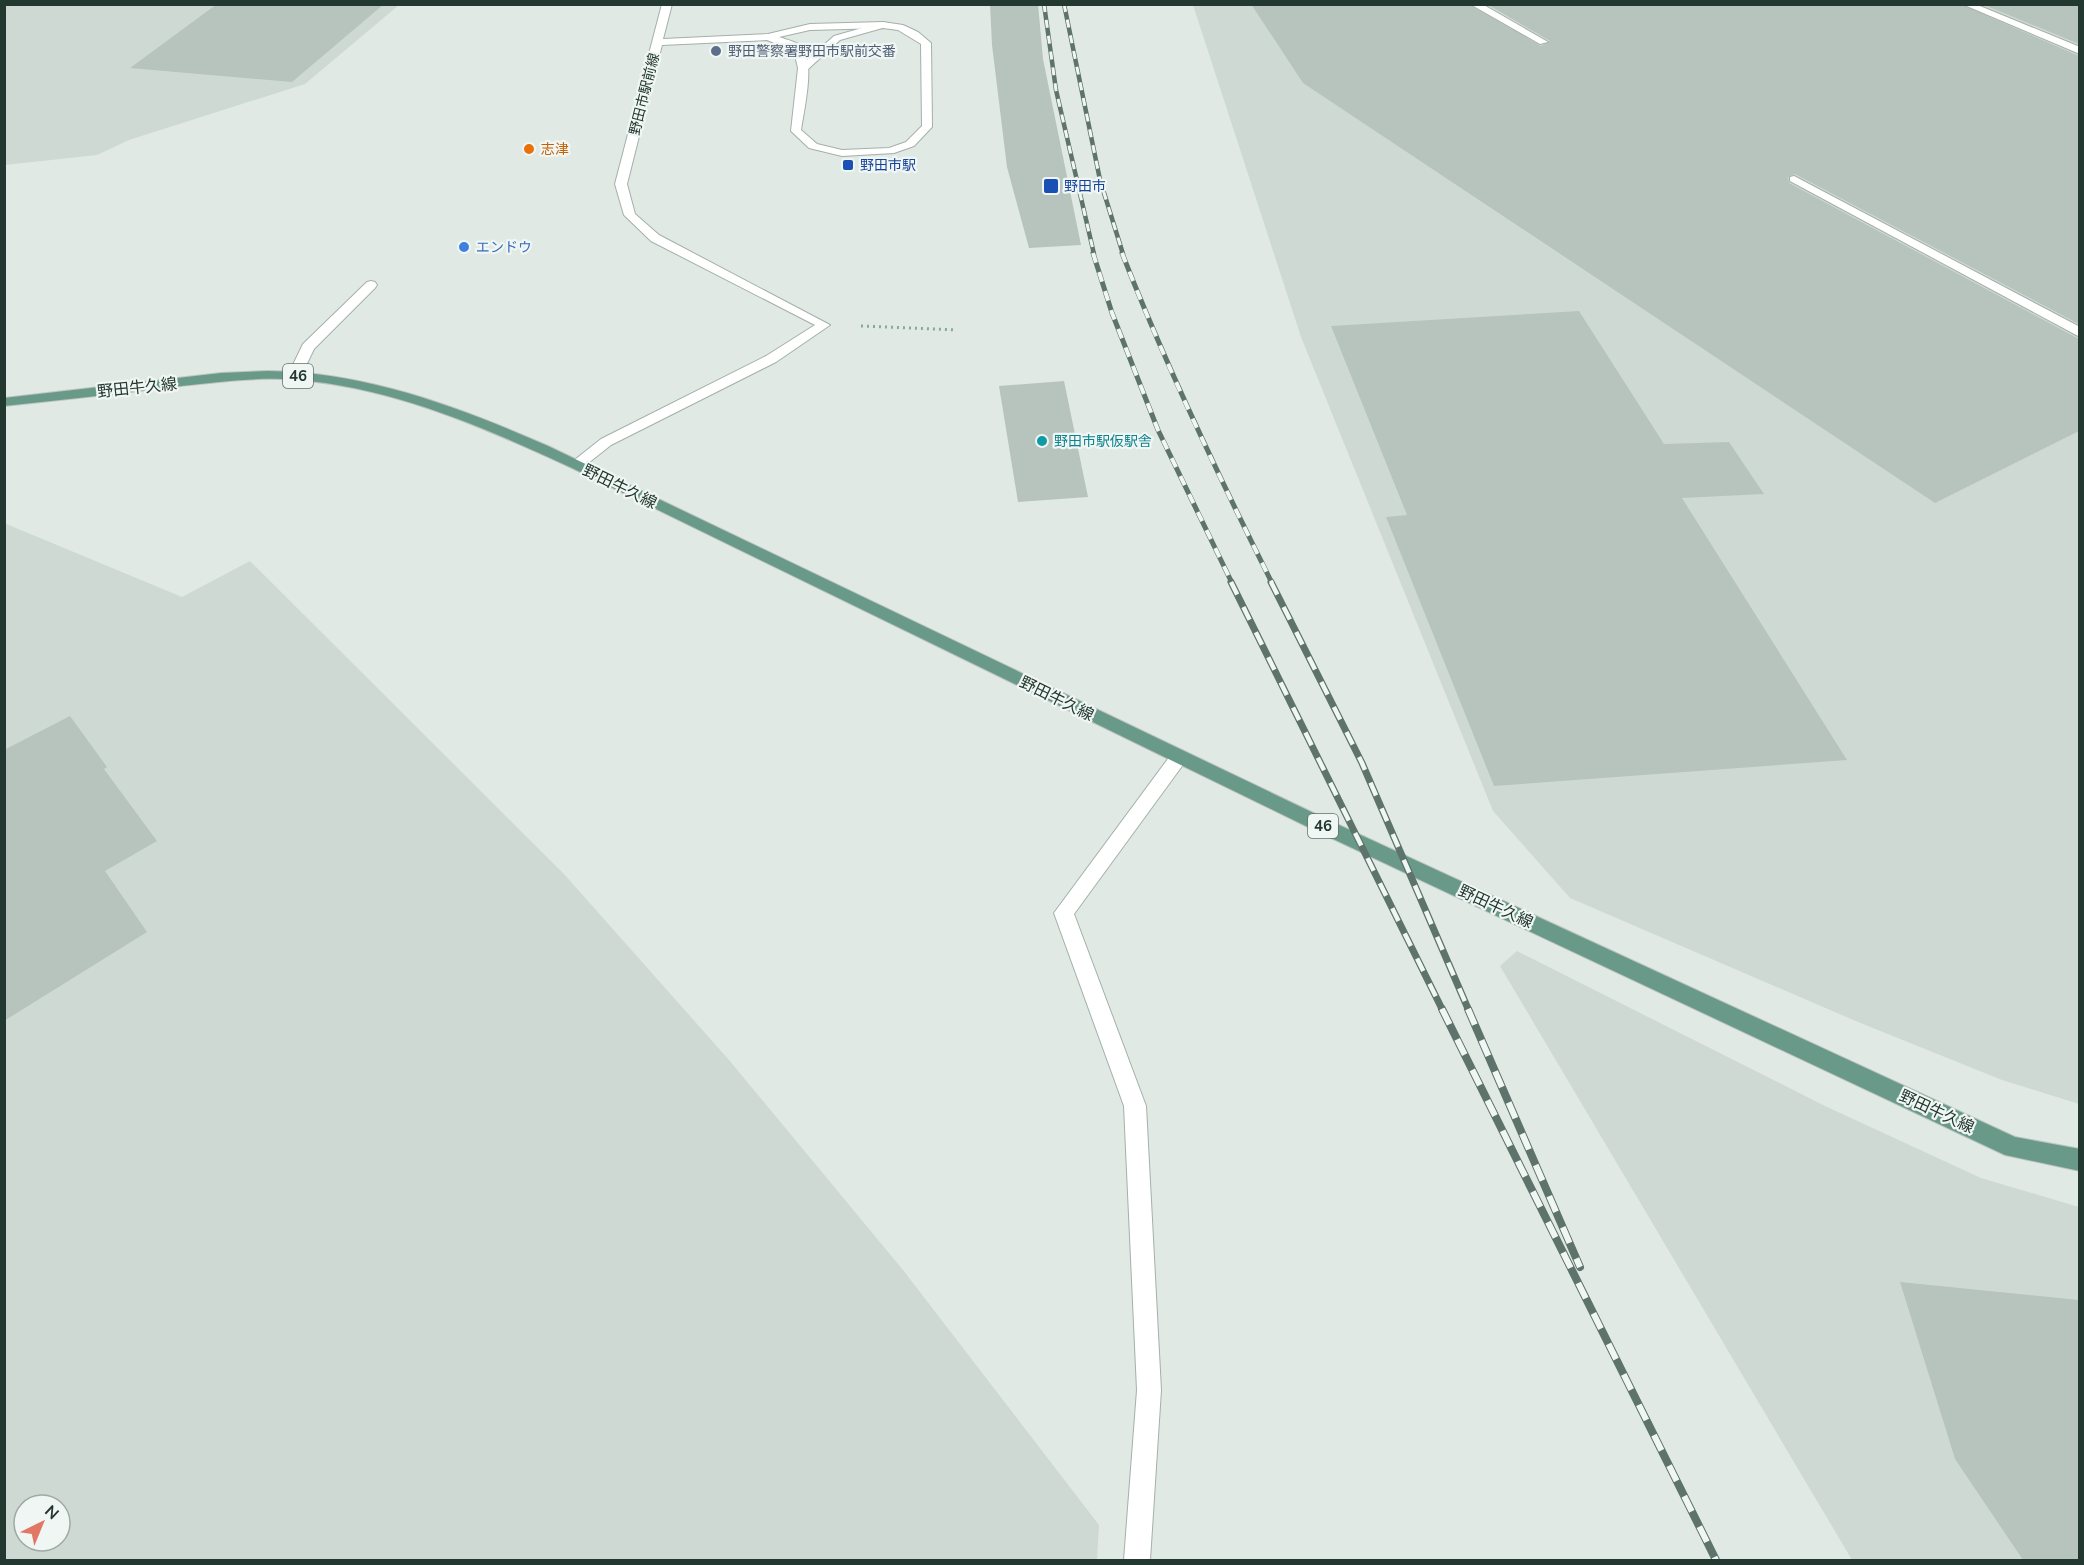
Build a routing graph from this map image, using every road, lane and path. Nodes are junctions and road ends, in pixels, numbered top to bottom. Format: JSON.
{"nodes":[{"id":1,"x":667,"y":4,"type":"edge"},
{"id":2,"x":1474,"y":4,"type":"edge"},
{"id":3,"x":1966,"y":4,"type":"edge"},
{"id":4,"x":884,"y":25,"type":"junction"},
{"id":5,"x":768,"y":37,"type":"junction"},
{"id":6,"x":657,"y":42,"type":"junction"},
{"id":7,"x":1544,"y":42,"type":"dead end"},
{"id":8,"x":2079,"y":51,"type":"edge"},
{"id":9,"x":803,"y":68,"type":"junction"},
{"id":10,"x":1794,"y":179,"type":"dead end"},
{"id":11,"x":371,"y":285,"type":"dead end"},
{"id":12,"x":824,"y":325,"type":"junction"},
{"id":13,"x":957,"y":330,"type":"dead end"},
{"id":14,"x":2079,"y":333,"type":"edge"},
{"id":15,"x":295,"y":375,"type":"junction"},
{"id":16,"x":4,"y":402,"type":"edge"},
{"id":17,"x":577,"y":465,"type":"junction"},
{"id":18,"x":1179,"y":757,"type":"junction"},
{"id":19,"x":2079,"y":1160,"type":"edge"},
{"id":20,"x":1137,"y":1560,"type":"edge"}],
"edges":[{"from":1,"to":6,"type":"street","name":"野田市駅前線"},
{"from":2,"to":7,"type":"street"},
{"from":3,"to":8,"type":"street"},
{"from":4,"to":5,"type":"street"},
{"from":4,"to":9,"type":"street"},
{"from":4,"to":9,"type":"street"},
{"from":5,"to":6,"type":"street"},
{"from":5,"to":9,"type":"street"},
{"from":6,"to":12,"type":"street","name":"野田市駅前線"},
{"from":10,"to":14,"type":"street"},
{"from":11,"to":15,"type":"street"},
{"from":12,"to":13,"type":"path"},
{"from":12,"to":17,"type":"street"},
{"from":15,"to":16,"type":"main road","name":"野田牛久線","number":"46"},
{"from":15,"to":17,"type":"main road","name":"野田牛久線","number":"46"},
{"from":17,"to":18,"type":"main road","name":"野田牛久線","number":"46"},
{"from":18,"to":19,"type":"main road","name":"野田牛久線","number":"46"},
{"from":18,"to":20,"type":"street"}]}
